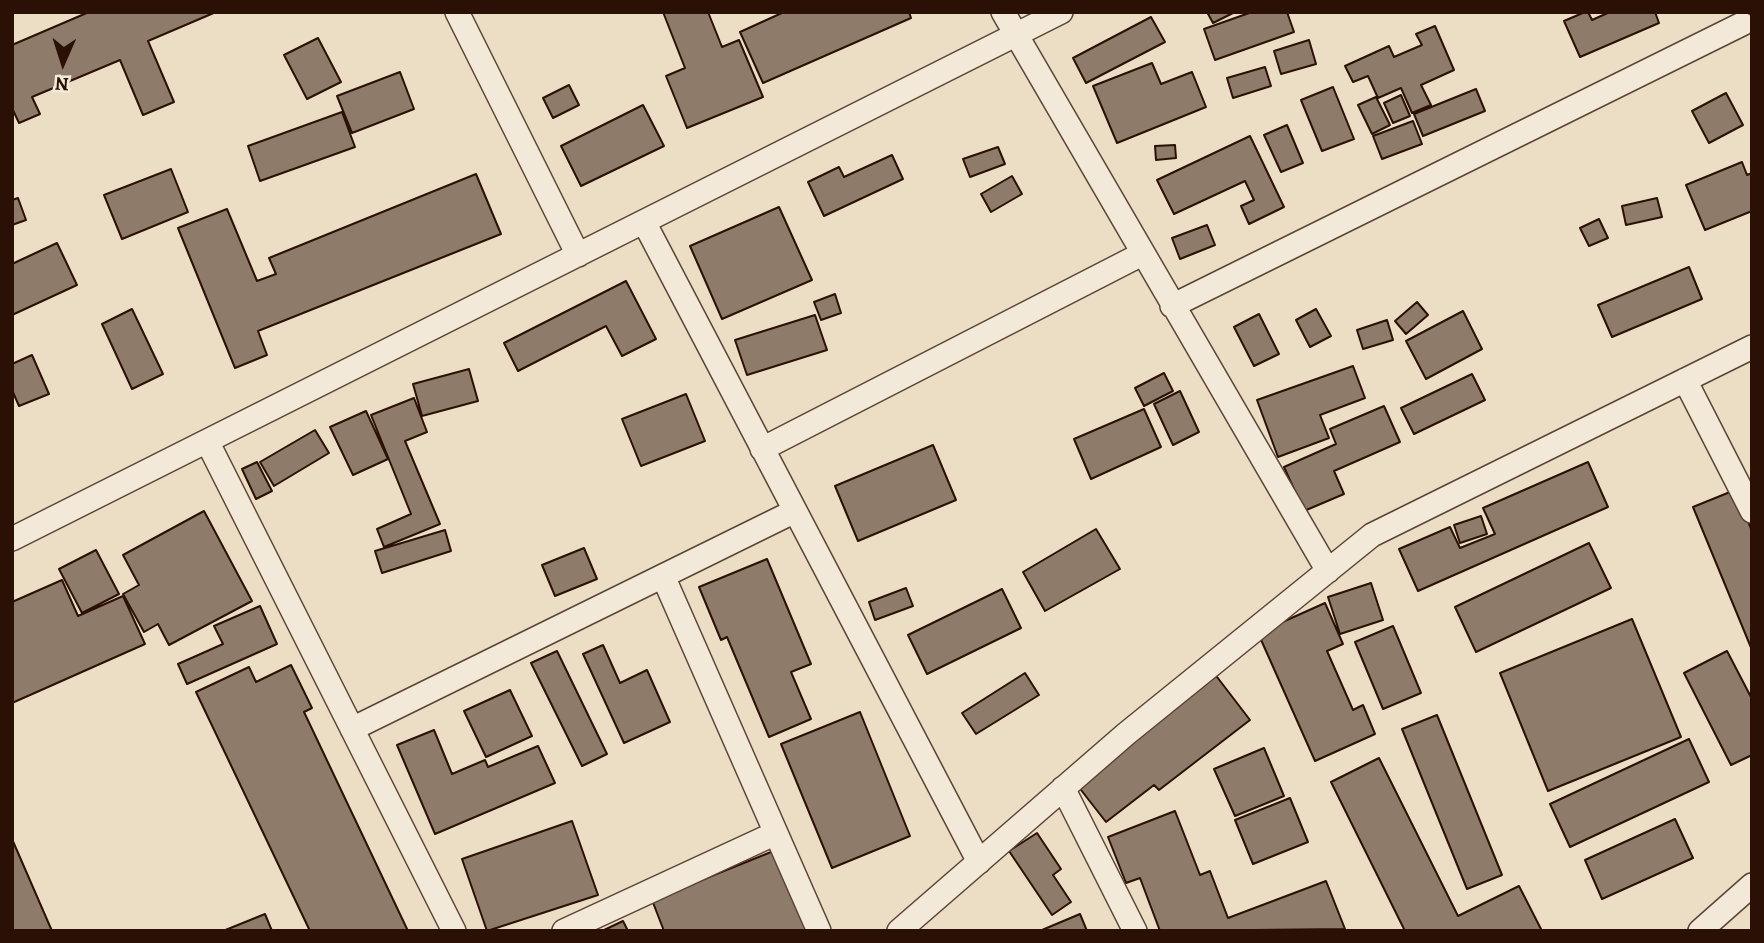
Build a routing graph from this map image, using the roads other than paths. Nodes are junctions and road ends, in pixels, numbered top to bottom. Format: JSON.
{"nodes":[{"id":1,"x":457,"y":12,"type":"edge"},
{"id":2,"x":1003,"y":12,"type":"edge"},
{"id":3,"x":1061,"y":12,"type":"edge"},
{"id":4,"x":1743,"y":27,"type":"edge"},
{"id":5,"x":1014,"y":36,"type":"junction"},
{"id":6,"x":644,"y":222,"type":"junction"},
{"id":7,"x":1142,"y":254,"type":"junction"},
{"id":8,"x":578,"y":255,"type":"junction"},
{"id":9,"x":1172,"y":306,"type":"junction"},
{"id":10,"x":1752,"y":347,"type":"edge"},
{"id":11,"x":1685,"y":380,"type":"junction"},
{"id":12,"x":207,"y":441,"type":"junction"},
{"id":13,"x":762,"y":449,"type":"junction"},
{"id":14,"x":1752,"y":510,"type":"edge"},
{"id":15,"x":795,"y":511,"type":"junction"},
{"id":16,"x":12,"y":539,"type":"edge"},
{"id":17,"x":1328,"y":571,"type":"junction"},
{"id":18,"x":663,"y":576,"type":"junction"},
{"id":19,"x":352,"y":729,"type":"junction"},
{"id":20,"x":1063,"y":788,"type":"junction"},
{"id":21,"x":776,"y":833,"type":"junction"},
{"id":22,"x":979,"y":862,"type":"junction"},
{"id":23,"x":1752,"y":885,"type":"edge"},
{"id":24,"x":454,"y":931,"type":"edge"},
{"id":25,"x":564,"y":931,"type":"edge"},
{"id":26,"x":819,"y":931,"type":"edge"},
{"id":27,"x":899,"y":931,"type":"edge"},
{"id":28,"x":1135,"y":931,"type":"edge"},
{"id":29,"x":1700,"y":931,"type":"edge"}],
"edges":[{"from":1,"to":8,"type":"street"},
{"from":2,"to":5,"type":"street"},
{"from":3,"to":5,"type":"street"},
{"from":4,"to":9,"type":"street"},
{"from":5,"to":6,"type":"street"},
{"from":5,"to":7,"type":"street"},
{"from":6,"to":8,"type":"street"},
{"from":6,"to":13,"type":"street"},
{"from":7,"to":9,"type":"street"},
{"from":7,"to":13,"type":"street"},
{"from":8,"to":12,"type":"street"},
{"from":9,"to":17,"type":"street"},
{"from":10,"to":11,"type":"street"},
{"from":11,"to":14,"type":"street"},
{"from":11,"to":17,"type":"street"},
{"from":12,"to":16,"type":"street"},
{"from":12,"to":19,"type":"street"},
{"from":13,"to":15,"type":"street"},
{"from":15,"to":18,"type":"street"},
{"from":15,"to":22,"type":"street"},
{"from":17,"to":20,"type":"street"},
{"from":18,"to":19,"type":"street"},
{"from":18,"to":21,"type":"street"},
{"from":19,"to":24,"type":"street"},
{"from":20,"to":22,"type":"street"},
{"from":20,"to":28,"type":"street"},
{"from":21,"to":25,"type":"street"},
{"from":21,"to":26,"type":"street"},
{"from":22,"to":27,"type":"street"},
{"from":23,"to":29,"type":"street"}]}
